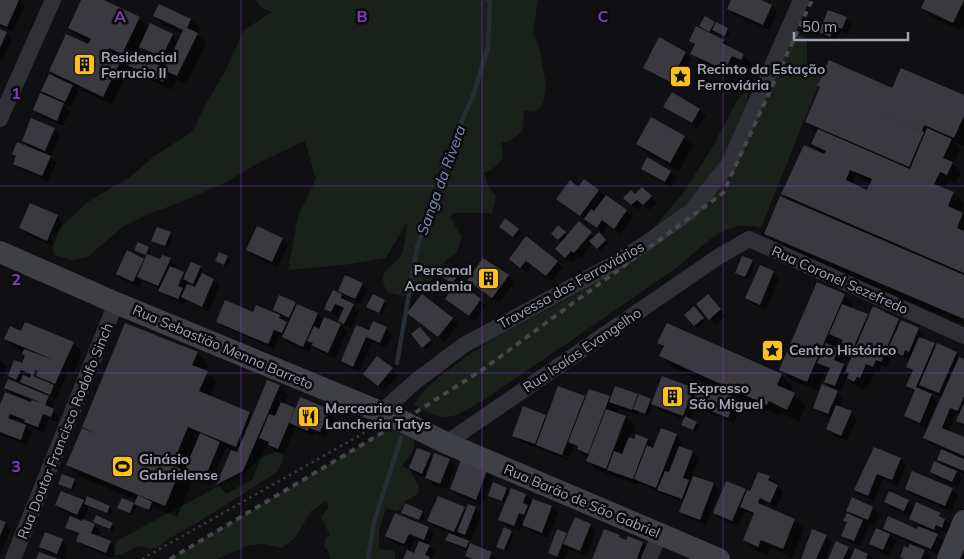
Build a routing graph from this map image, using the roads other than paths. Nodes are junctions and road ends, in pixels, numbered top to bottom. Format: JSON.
{"nodes":[{"id":1,"x":53,"y":0,"type":"edge"},
{"id":2,"x":801,"y":0,"type":"edge"},
{"id":3,"x":0,"y":119,"type":"edge"},
{"id":4,"x":0,"y":252,"type":"edge"},
{"id":5,"x":718,"y":257,"type":"joint"},
{"id":6,"x":116,"y":303,"type":"junction"},
{"id":7,"x":964,"y":336,"type":"edge"},
{"id":8,"x":386,"y":415,"type":"junction"},
{"id":9,"x":446,"y":443,"type":"junction"},
{"id":10,"x":964,"y":521,"type":"edge"},
{"id":11,"x":660,"y":534,"type":"junction"},
{"id":12,"x":13,"y":559,"type":"edge"},
{"id":13,"x":649,"y":559,"type":"edge"},
{"id":14,"x":719,"y":559,"type":"edge"},
{"id":15,"x":948,"y":559,"type":"edge"}],
"edges":[{"from":1,"to":3,"type":"street"},
{"from":2,"to":8,"type":"street","name":"Travessa dos Ferroviários"},
{"from":4,"to":6,"type":"main road","name":"Rua Sebastião Menna Barreto"},
{"from":5,"to":7,"type":"street","name":"Rua Coronel Sezefredo"},
{"from":5,"to":9,"type":"street","name":"Rua Isaías Evangelho"},
{"from":6,"to":8,"type":"main road","name":"Rua Sebastião Menna Barreto"},
{"from":6,"to":12,"type":"street","name":"Rua Doutor Francisco Rodolfo Sinch"},
{"from":8,"to":9,"type":"main road","name":"Rua Sebastião Menna Barreto"},
{"from":9,"to":11,"type":"main road","name":"Rua Barão de São Gabriel"},
{"from":10,"to":15,"type":"main road"},
{"from":11,"to":13,"type":"street"},
{"from":11,"to":14,"type":"main road","name":"Rua Barão de São Gabriel"}]}
